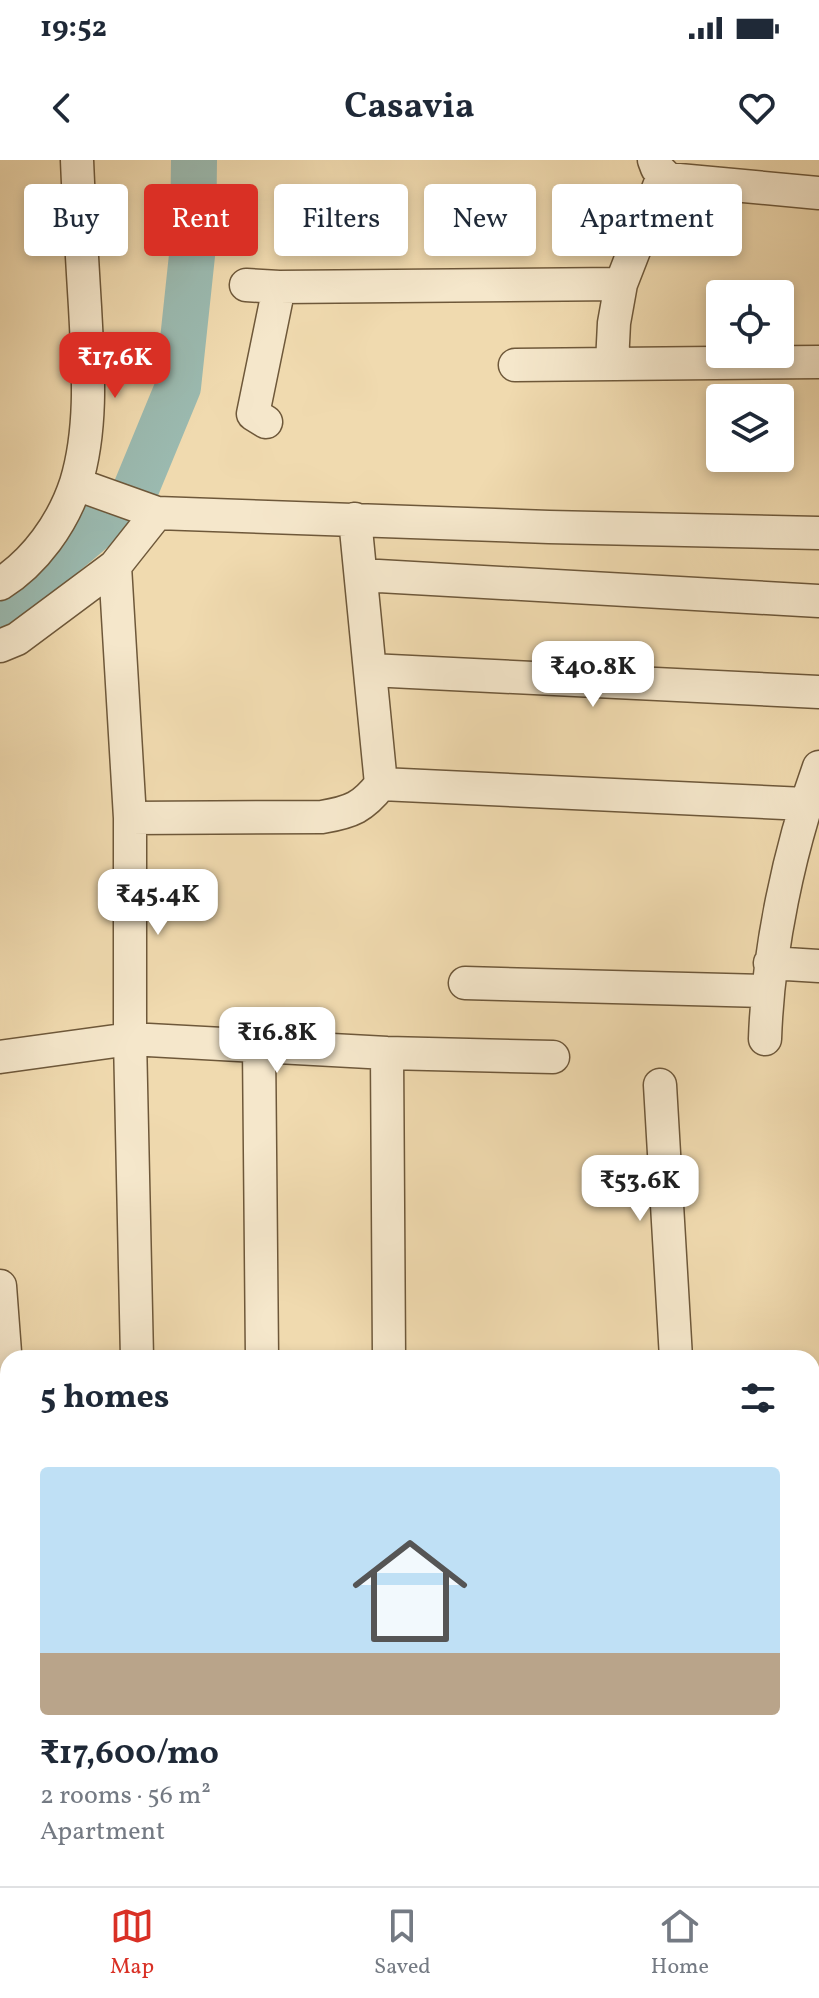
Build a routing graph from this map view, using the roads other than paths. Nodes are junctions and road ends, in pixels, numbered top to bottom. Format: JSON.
{"nodes":[{"id":1,"x":77,"y":160,"type":"edge"},
{"id":2,"x":658,"y":168,"type":"edge"},
{"id":3,"x":819,"y":193,"type":"edge"},
{"id":4,"x":621,"y":284,"type":"junction"},
{"id":5,"x":246,"y":285,"type":"dead end"},
{"id":6,"x":279,"y":287,"type":"junction"},
{"id":7,"x":819,"y":362,"type":"edge"},
{"id":8,"x":612,"y":363,"type":"junction"},
{"id":9,"x":515,"y":365,"type":"dead end"},
{"id":10,"x":266,"y":422,"type":"dead end"},
{"id":11,"x":88,"y":489,"type":"junction"},
{"id":12,"x":145,"y":509,"type":"junction"},
{"id":13,"x":355,"y":519,"type":"junction"},
{"id":14,"x":819,"y":533,"type":"edge"},
{"id":15,"x":115,"y":566,"type":"junction"},
{"id":16,"x":361,"y":575,"type":"junction"},
{"id":17,"x":0,"y":584,"type":"edge"},
{"id":18,"x":819,"y":601,"type":"edge"},
{"id":19,"x":0,"y":646,"type":"edge"},
{"id":20,"x":370,"y":670,"type":"junction"},
{"id":21,"x":819,"y":692,"type":"edge"},
{"id":22,"x":819,"y":767,"type":"edge"},
{"id":23,"x":381,"y":784,"type":"junction"},
{"id":24,"x":805,"y":804,"type":"junction"},
{"id":25,"x":130,"y":818,"type":"junction"},
{"id":26,"x":819,"y":966,"type":"edge"},
{"id":27,"x":768,"y":977,"type":"junction"},
{"id":28,"x":465,"y":983,"type":"dead end"},
{"id":29,"x":130,"y":1039,"type":"junction"},
{"id":30,"x":765,"y":1039,"type":"dead end"},
{"id":31,"x":259,"y":1046,"type":"junction"},
{"id":32,"x":387,"y":1053,"type":"junction"},
{"id":33,"x":0,"y":1057,"type":"edge"},
{"id":34,"x":553,"y":1057,"type":"dead end"},
{"id":35,"x":660,"y":1085,"type":"dead end"},
{"id":36,"x":0,"y":1286,"type":"edge"},
{"id":37,"x":5,"y":1350,"type":"edge"},
{"id":38,"x":137,"y":1350,"type":"edge"},
{"id":39,"x":262,"y":1350,"type":"edge"},
{"id":40,"x":389,"y":1350,"type":"edge"},
{"id":41,"x":676,"y":1350,"type":"edge"}],
"edges":[{"from":1,"to":11,"type":"street"},
{"from":2,"to":3,"type":"street"},
{"from":2,"to":4,"type":"street"},
{"from":4,"to":6,"type":"street"},
{"from":4,"to":8,"type":"street"},
{"from":5,"to":6,"type":"street"},
{"from":6,"to":10,"type":"street"},
{"from":7,"to":8,"type":"street"},
{"from":8,"to":9,"type":"street"},
{"from":11,"to":12,"type":"street"},
{"from":11,"to":17,"type":"street"},
{"from":12,"to":13,"type":"street"},
{"from":12,"to":15,"type":"street"},
{"from":13,"to":14,"type":"street"},
{"from":13,"to":16,"type":"street"},
{"from":15,"to":19,"type":"street"},
{"from":15,"to":25,"type":"street"},
{"from":16,"to":18,"type":"street"},
{"from":16,"to":20,"type":"street"},
{"from":20,"to":21,"type":"street"},
{"from":20,"to":23,"type":"street"},
{"from":22,"to":24,"type":"street"},
{"from":23,"to":24,"type":"street"},
{"from":23,"to":25,"type":"street"},
{"from":24,"to":27,"type":"street"},
{"from":25,"to":29,"type":"street"},
{"from":26,"to":27,"type":"street"},
{"from":27,"to":28,"type":"street"},
{"from":27,"to":30,"type":"street"},
{"from":29,"to":31,"type":"street"},
{"from":29,"to":33,"type":"street"},
{"from":29,"to":38,"type":"street"},
{"from":31,"to":32,"type":"street"},
{"from":31,"to":39,"type":"street"},
{"from":32,"to":34,"type":"street"},
{"from":32,"to":40,"type":"street"},
{"from":35,"to":41,"type":"street"},
{"from":36,"to":37,"type":"street"}]}
